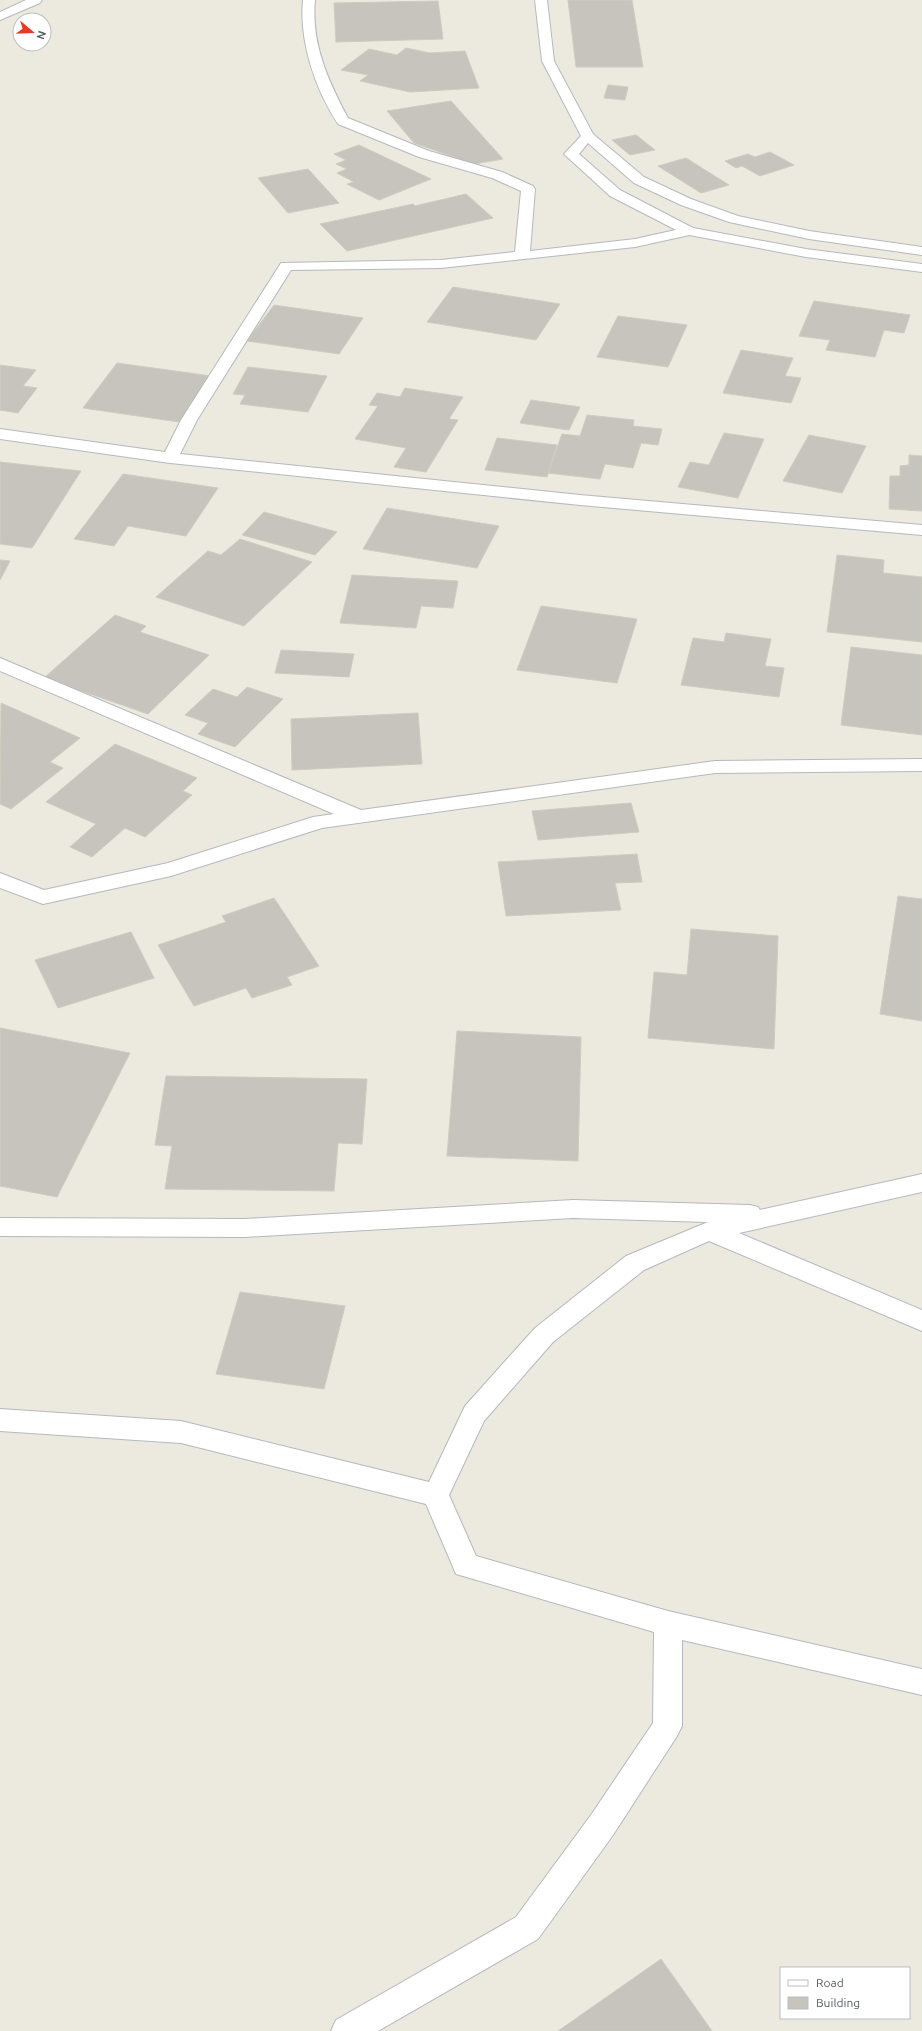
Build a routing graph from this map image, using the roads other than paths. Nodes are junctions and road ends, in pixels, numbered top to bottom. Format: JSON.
{"nodes":[{"id":1,"x":36,"y":0,"type":"edge"},
{"id":2,"x":309,"y":0,"type":"edge"},
{"id":3,"x":541,"y":0,"type":"edge"},
{"id":4,"x":0,"y":16,"type":"edge"},
{"id":5,"x":588,"y":136,"type":"junction"},
{"id":6,"x":690,"y":230,"type":"junction"},
{"id":7,"x":922,"y":251,"type":"edge"},
{"id":8,"x":522,"y":256,"type":"junction"},
{"id":9,"x":922,"y":268,"type":"edge"},
{"id":10,"x":0,"y":434,"type":"edge"},
{"id":11,"x":170,"y":458,"type":"junction"},
{"id":12,"x":922,"y":530,"type":"edge"},
{"id":13,"x":0,"y":664,"type":"edge"},
{"id":14,"x":922,"y":765,"type":"edge"},
{"id":15,"x":359,"y":817,"type":"junction"},
{"id":16,"x":0,"y":880,"type":"edge"},
{"id":17,"x":922,"y":1182,"type":"edge"},
{"id":18,"x":779,"y":1215,"type":"junction"},
{"id":19,"x":0,"y":1227,"type":"edge"},
{"id":20,"x":709,"y":1232,"type":"junction"},
{"id":21,"x":922,"y":1321,"type":"edge"},
{"id":22,"x":0,"y":1420,"type":"edge"},
{"id":23,"x":436,"y":1495,"type":"junction"},
{"id":24,"x":668,"y":1624,"type":"junction"},
{"id":25,"x":922,"y":1682,"type":"edge"},
{"id":26,"x":347,"y":2031,"type":"edge"}],
"edges":[{"from":1,"to":4,"type":"street"},
{"from":2,"to":8,"type":"street"},
{"from":3,"to":5,"type":"street"},
{"from":5,"to":6,"type":"street"},
{"from":5,"to":7,"type":"street"},
{"from":6,"to":8,"type":"street"},
{"from":6,"to":9,"type":"street"},
{"from":8,"to":11,"type":"street"},
{"from":10,"to":11,"type":"street"},
{"from":11,"to":12,"type":"street"},
{"from":13,"to":15,"type":"street"},
{"from":14,"to":15,"type":"street"},
{"from":15,"to":16,"type":"street"},
{"from":17,"to":18,"type":"street"},
{"from":18,"to":19,"type":"street"},
{"from":18,"to":20,"type":"street"},
{"from":20,"to":21,"type":"street"},
{"from":20,"to":23,"type":"street"},
{"from":22,"to":23,"type":"street"},
{"from":23,"to":24,"type":"street"},
{"from":24,"to":25,"type":"street"},
{"from":24,"to":26,"type":"street"}]}
